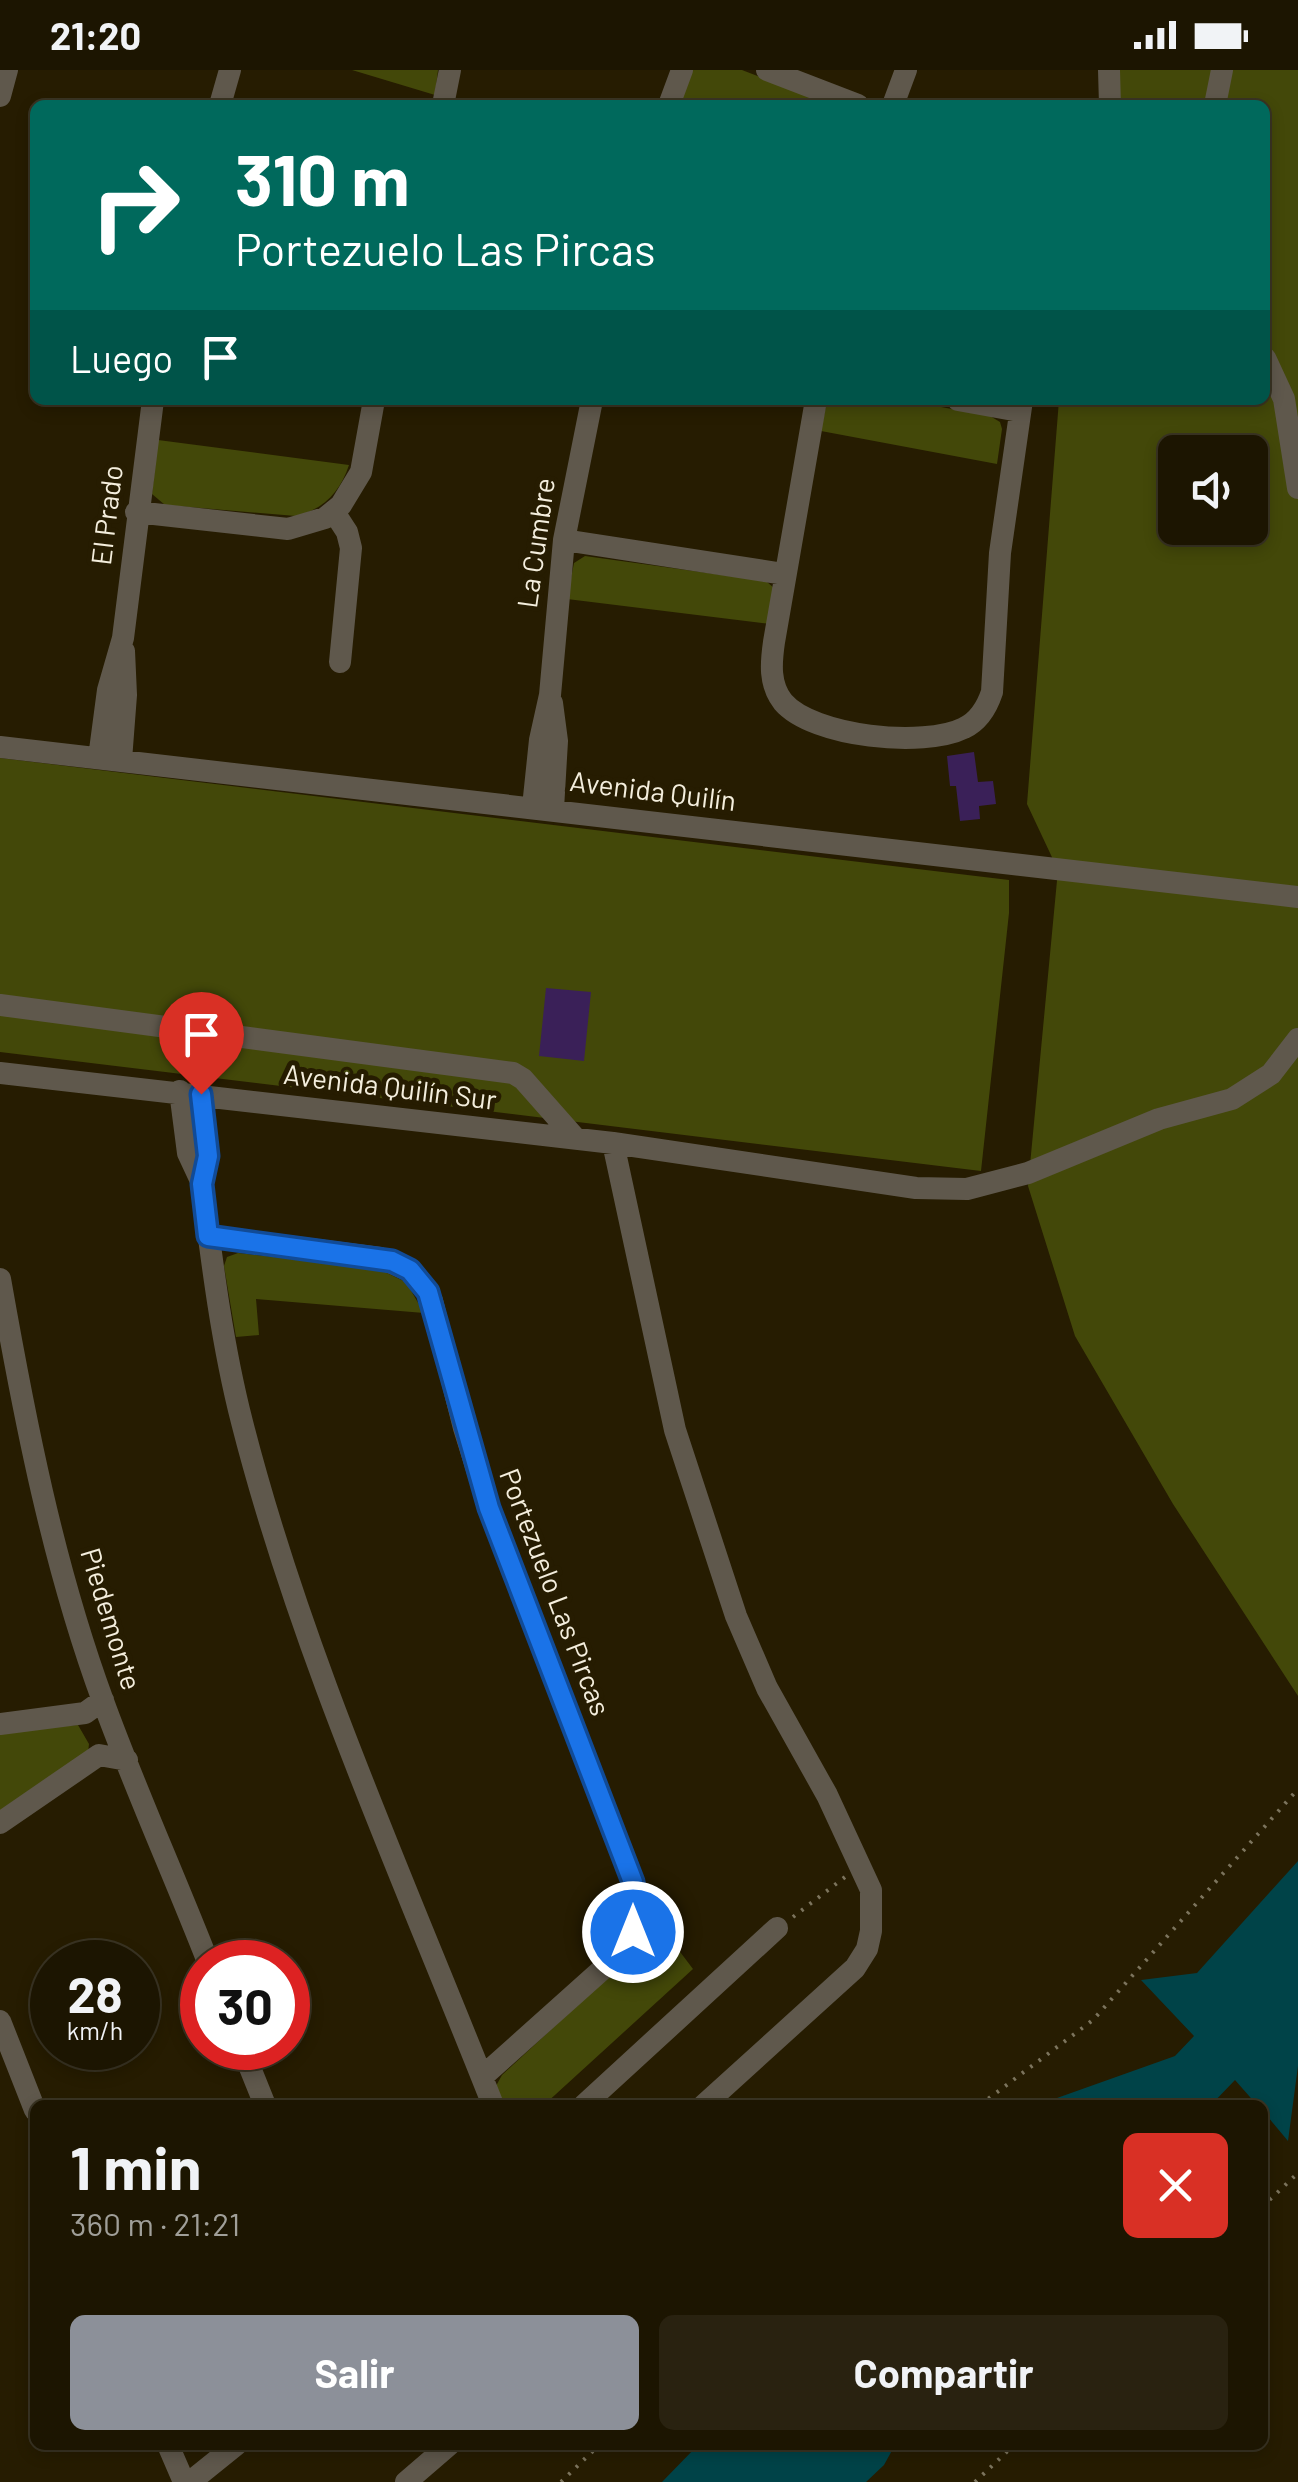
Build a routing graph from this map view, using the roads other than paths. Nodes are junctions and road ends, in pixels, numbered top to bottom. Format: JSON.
{"nodes":[{"id":1,"x":7,"y":70,"type":"edge"},
{"id":2,"x":230,"y":70,"type":"edge"},
{"id":3,"x":450,"y":70,"type":"edge"},
{"id":4,"x":682,"y":70,"type":"edge"},
{"id":5,"x":767,"y":70,"type":"edge"},
{"id":6,"x":906,"y":70,"type":"edge"},
{"id":7,"x":1109,"y":70,"type":"edge"},
{"id":8,"x":1222,"y":70,"type":"edge"},
{"id":9,"x":0,"y":96,"type":"edge"},
{"id":10,"x":221,"y":100,"type":"edge"},
{"id":11,"x":444,"y":100,"type":"edge"},
{"id":12,"x":672,"y":100,"type":"edge"},
{"id":13,"x":845,"y":100,"type":"edge"},
{"id":14,"x":895,"y":100,"type":"edge"},
{"id":15,"x":1110,"y":100,"type":"edge"},
{"id":16,"x":1216,"y":100,"type":"edge"},
{"id":17,"x":1270,"y":369,"type":"edge"},
{"id":18,"x":152,"y":405,"type":"edge"},
{"id":19,"x":373,"y":405,"type":"edge"},
{"id":20,"x":591,"y":405,"type":"edge"},
{"id":21,"x":815,"y":405,"type":"edge"},
{"id":22,"x":1020,"y":406,"type":"edge"},
{"id":23,"x":1298,"y":488,"type":"edge"},
{"id":24,"x":136,"y":512,"type":"junction"},
{"id":25,"x":334,"y":512,"type":"junction"},
{"id":26,"x":564,"y":540,"type":"junction"},
{"id":27,"x":784,"y":574,"type":"junction"},
{"id":28,"x":340,"y":662,"type":"dead end"},
{"id":29,"x":0,"y":747,"type":"edge"},
{"id":30,"x":110,"y":759,"type":"junction"},
{"id":31,"x":543,"y":808,"type":"junction"},
{"id":32,"x":1298,"y":897,"type":"edge"},
{"id":33,"x":0,"y":1004,"type":"edge"},
{"id":34,"x":1298,"y":1039,"type":"edge"},
{"id":35,"x":0,"y":1072,"type":"edge"},
{"id":36,"x":190,"y":1092,"type":"junction"},
{"id":37,"x":576,"y":1139,"type":"junction"},
{"id":38,"x":613,"y":1143,"type":"junction"},
{"id":39,"x":208,"y":1236,"type":"junction"},
{"id":40,"x":0,"y":1279,"type":"edge"},
{"id":41,"x":94,"y":1707,"type":"junction"},
{"id":42,"x":0,"y":1724,"type":"edge"},
{"id":43,"x":99,"y":1756,"type":"junction"},
{"id":44,"x":127,"y":1760,"type":"junction"},
{"id":45,"x":0,"y":1823,"type":"edge"},
{"id":46,"x":777,"y":1928,"type":"road end"},
{"id":47,"x":199,"y":1940,"type":"edge"},
{"id":48,"x":0,"y":2021,"type":"edge"},
{"id":49,"x":251,"y":2070,"type":"edge"},
{"id":50,"x":482,"y":2077,"type":"junction"},
{"id":51,"x":31,"y":2100,"type":"edge"},
{"id":52,"x":264,"y":2100,"type":"edge"},
{"id":53,"x":490,"y":2100,"type":"edge"},
{"id":54,"x":589,"y":2100,"type":"edge"},
{"id":55,"x":710,"y":2100,"type":"edge"},
{"id":56,"x":171,"y":2450,"type":"edge"},
{"id":57,"x":229,"y":2450,"type":"edge"},
{"id":58,"x":443,"y":2450,"type":"edge"},
{"id":59,"x":187,"y":2482,"type":"edge"},
{"id":60,"x":406,"y":2482,"type":"edge"}],
"edges":[{"from":1,"to":9,"type":"street"},
{"from":2,"to":10,"type":"street"},
{"from":3,"to":11,"type":"street"},
{"from":4,"to":12,"type":"street"},
{"from":5,"to":13,"type":"street"},
{"from":6,"to":14,"type":"street"},
{"from":7,"to":15,"type":"street"},
{"from":8,"to":16,"type":"street"},
{"from":17,"to":23,"type":"street"},
{"from":18,"to":24,"type":"street","name":"El Prado"},
{"from":19,"to":25,"type":"street"},
{"from":20,"to":26,"type":"street","name":"La Cumbre"},
{"from":21,"to":27,"type":"street"},
{"from":22,"to":27,"type":"street"},
{"from":24,"to":25,"type":"street"},
{"from":24,"to":30,"type":"street","name":"El Prado"},
{"from":25,"to":28,"type":"street"},
{"from":26,"to":27,"type":"street"},
{"from":26,"to":31,"type":"street","name":"La Cumbre"},
{"from":29,"to":30,"type":"street","name":"Avenida Quilín"},
{"from":30,"to":31,"type":"street","name":"Avenida Quilín"},
{"from":31,"to":32,"type":"street","name":"Avenida Quilín"},
{"from":33,"to":37,"type":"street"},
{"from":34,"to":38,"type":"street","name":"Avenida Quilín Sur"},
{"from":35,"to":36,"type":"street","name":"Avenida Quilín Sur"},
{"from":36,"to":37,"type":"street","name":"Avenida Quilín Sur"},
{"from":36,"to":39,"type":"street"},
{"from":37,"to":38,"type":"street","name":"Avenida Quilín Sur"},
{"from":38,"to":55,"type":"street"},
{"from":39,"to":50,"type":"street"},
{"from":39,"to":50,"type":"street","name":"Portezuelo Las Pircas"},
{"from":40,"to":41,"type":"street","name":"Piedemonte"},
{"from":41,"to":42,"type":"street"},
{"from":41,"to":43,"type":"street"},
{"from":41,"to":44,"type":"street","name":"Piedemonte"},
{"from":43,"to":44,"type":"street"},
{"from":43,"to":45,"type":"street"},
{"from":44,"to":47,"type":"street","name":"Piedemonte"},
{"from":46,"to":54,"type":"street"},
{"from":48,"to":51,"type":"street"},
{"from":49,"to":52,"type":"street"},
{"from":50,"to":53,"type":"street"},
{"from":56,"to":59,"type":"street"},
{"from":57,"to":59,"type":"street"},
{"from":58,"to":60,"type":"street"}]}
